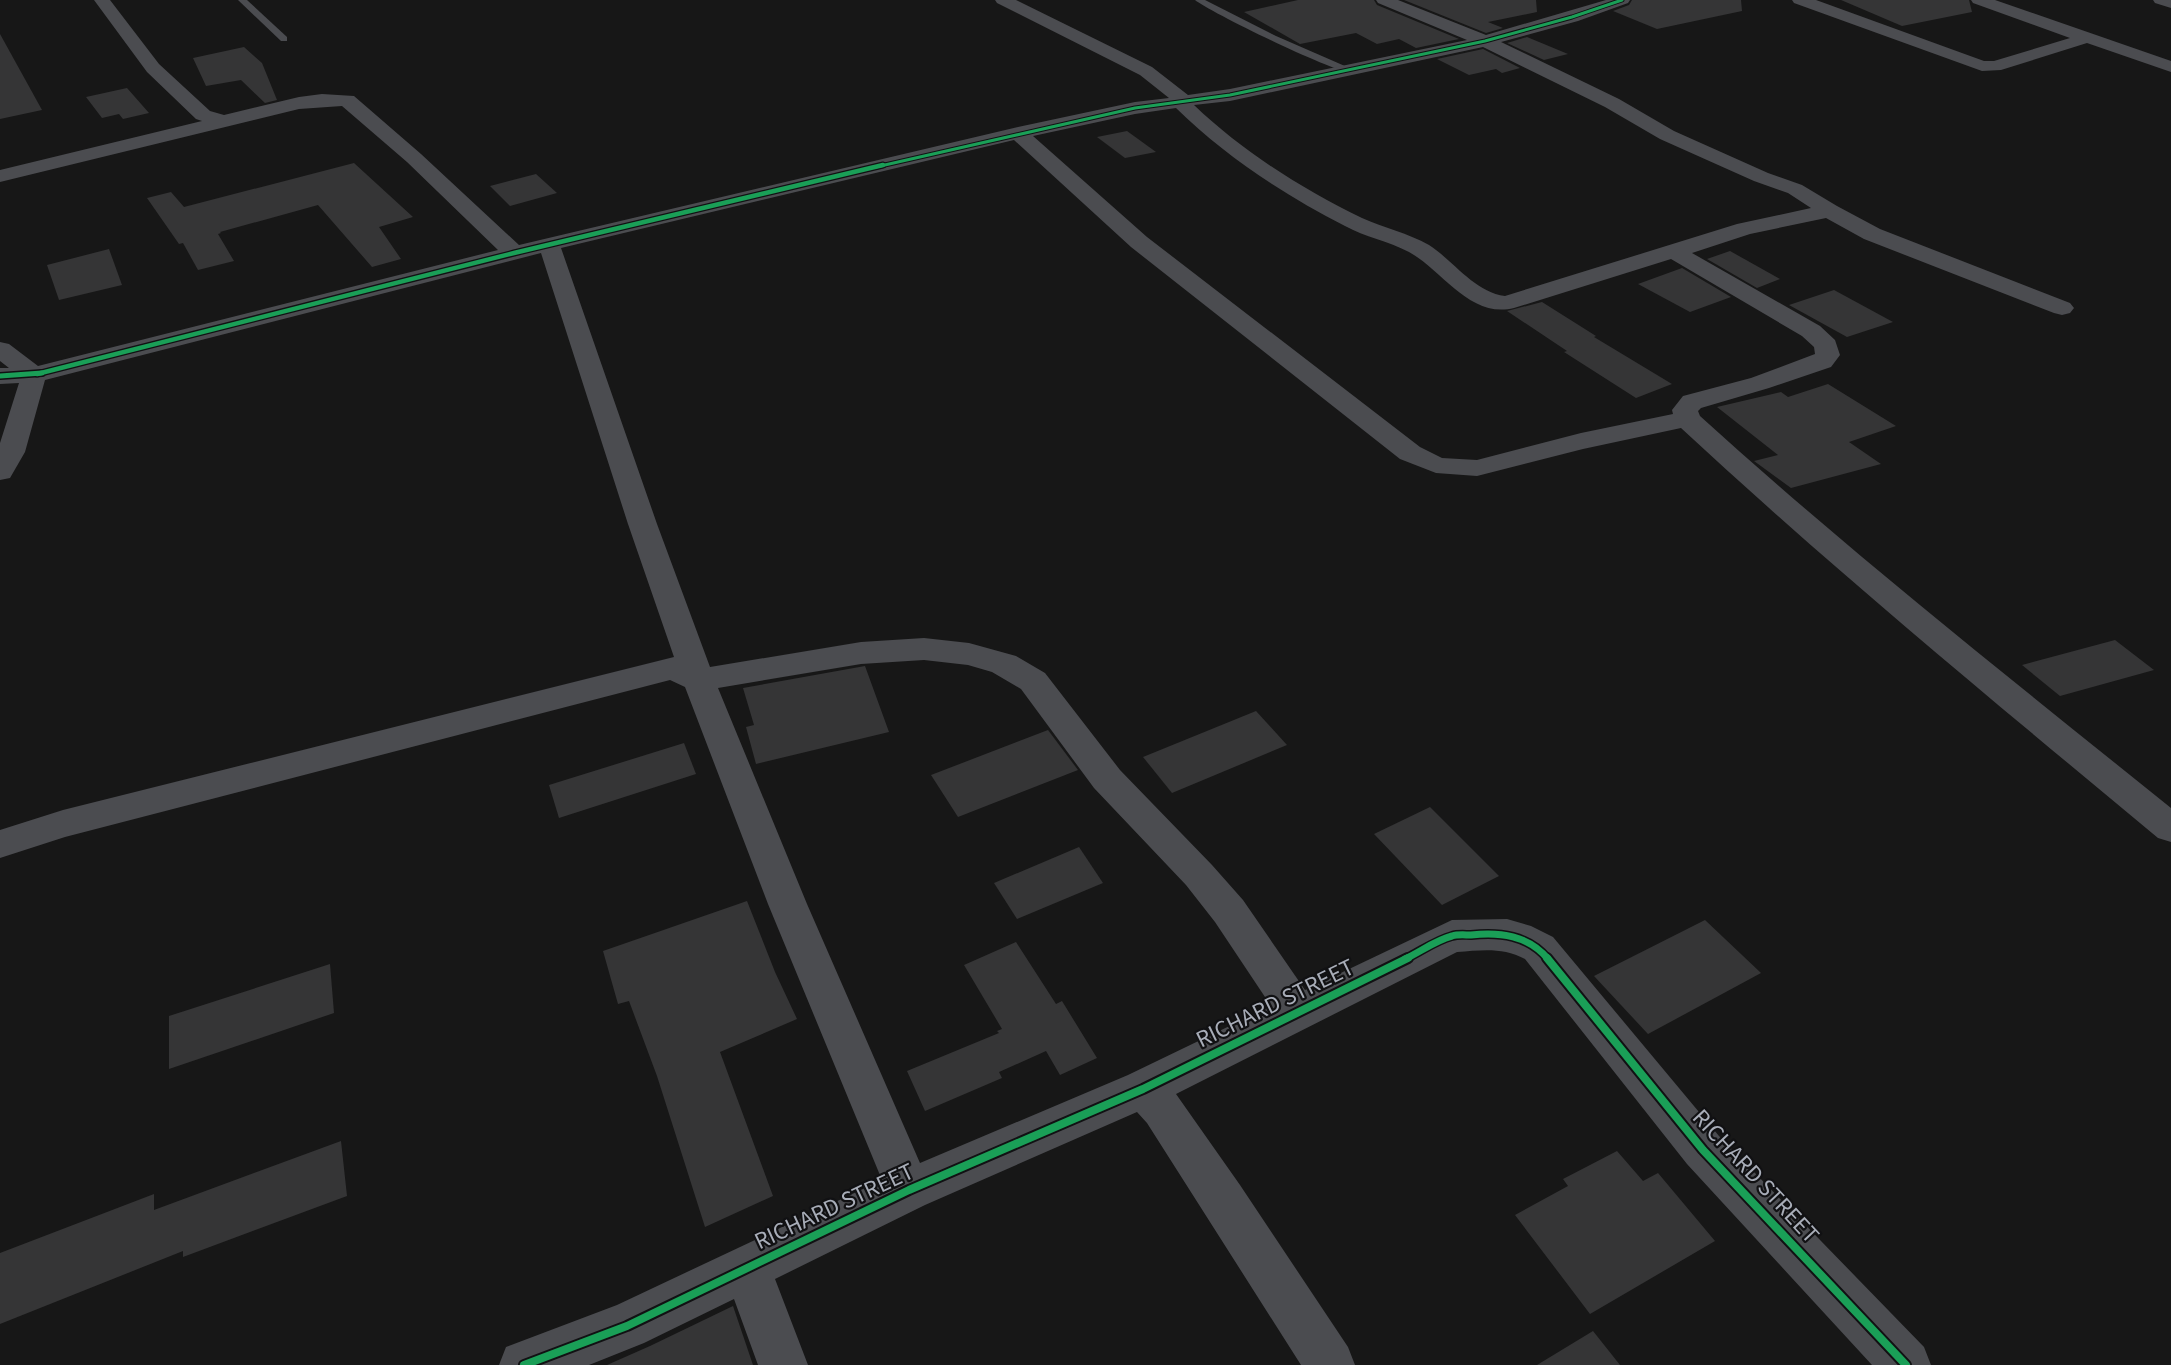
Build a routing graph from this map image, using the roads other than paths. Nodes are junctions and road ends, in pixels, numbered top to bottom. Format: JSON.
{"nodes":[{"id":1,"x":102,"y":0,"type":"edge"},
{"id":2,"x":242,"y":0,"type":"edge"},
{"id":3,"x":1003,"y":0,"type":"edge"},
{"id":4,"x":1198,"y":0,"type":"edge"},
{"id":5,"x":1384,"y":0,"type":"edge"},
{"id":6,"x":1622,"y":0,"type":"edge"},
{"id":7,"x":1800,"y":0,"type":"edge"},
{"id":8,"x":1979,"y":0,"type":"edge"},
{"id":9,"x":2161,"y":0,"type":"edge"},
{"id":10,"x":2171,"y":3,"type":"edge"},
{"id":11,"x":2087,"y":38,"type":"junction"},
{"id":12,"x":284,"y":39,"type":"dead end"},
{"id":13,"x":1485,"y":41,"type":"junction"},
{"id":14,"x":2171,"y":67,"type":"edge"},
{"id":15,"x":1350,"y":70,"type":"junction"},
{"id":16,"x":1182,"y":101,"type":"junction"},
{"id":17,"x":224,"y":121,"type":"junction"},
{"id":18,"x":1018,"y":133,"type":"junction"},
{"id":19,"x":0,"y":176,"type":"edge"},
{"id":20,"x":1829,"y":211,"type":"junction"},
{"id":21,"x":549,"y":245,"type":"junction"},
{"id":22,"x":1675,"y":252,"type":"junction"},
{"id":23,"x":514,"y":253,"type":"junction"},
{"id":24,"x":2062,"y":308,"type":"dead end"},
{"id":25,"x":0,"y":351,"type":"edge"},
{"id":26,"x":34,"y":375,"type":"junction"},
{"id":27,"x":0,"y":376,"type":"edge"},
{"id":28,"x":1687,"y":419,"type":"junction"},
{"id":29,"x":0,"y":472,"type":"edge"},
{"id":30,"x":699,"y":680,"type":"junction"},
{"id":31,"x":2171,"y":828,"type":"edge"},
{"id":32,"x":0,"y":844,"type":"edge"},
{"id":33,"x":1297,"y":1012,"type":"junction"},
{"id":34,"x":1143,"y":1089,"type":"junction"},
{"id":35,"x":909,"y":1190,"type":"junction"},
{"id":36,"x":747,"y":1268,"type":"junction"},
{"id":37,"x":524,"y":1365,"type":"edge"},
{"id":38,"x":783,"y":1365,"type":"edge"},
{"id":39,"x":1330,"y":1365,"type":"edge"},
{"id":40,"x":1906,"y":1365,"type":"edge"}],
"edges":[{"from":1,"to":17,"type":"street"},
{"from":2,"to":12,"type":"lane"},
{"from":3,"to":16,"type":"street"},
{"from":4,"to":15,"type":"lane"},
{"from":5,"to":13,"type":"street"},
{"from":6,"to":13,"type":"street"},
{"from":7,"to":11,"type":"street"},
{"from":8,"to":11,"type":"street"},
{"from":9,"to":10,"type":"street"},
{"from":11,"to":14,"type":"street"},
{"from":13,"to":15,"type":"street"},
{"from":13,"to":20,"type":"street"},
{"from":15,"to":16,"type":"street"},
{"from":16,"to":18,"type":"street"},
{"from":16,"to":22,"type":"street"},
{"from":17,"to":19,"type":"street"},
{"from":17,"to":23,"type":"street"},
{"from":18,"to":21,"type":"street"},
{"from":18,"to":28,"type":"street"},
{"from":20,"to":22,"type":"street"},
{"from":20,"to":24,"type":"street"},
{"from":21,"to":23,"type":"street"},
{"from":21,"to":30,"type":"street"},
{"from":22,"to":28,"type":"street"},
{"from":23,"to":26,"type":"street"},
{"from":25,"to":26,"type":"street"},
{"from":26,"to":27,"type":"street"},
{"from":26,"to":29,"type":"street"},
{"from":28,"to":31,"type":"street"},
{"from":30,"to":32,"type":"street"},
{"from":30,"to":33,"type":"street"},
{"from":30,"to":35,"type":"street"},
{"from":33,"to":34,"type":"street","name":"RICHARD STREET"},
{"from":33,"to":40,"type":"street","name":"RICHARD STREET"},
{"from":34,"to":35,"type":"street","name":"RICHARD STREET"},
{"from":34,"to":39,"type":"street"},
{"from":35,"to":36,"type":"street","name":"RICHARD STREET"},
{"from":36,"to":37,"type":"street","name":"RICHARD STREET"},
{"from":36,"to":38,"type":"street"}]}
